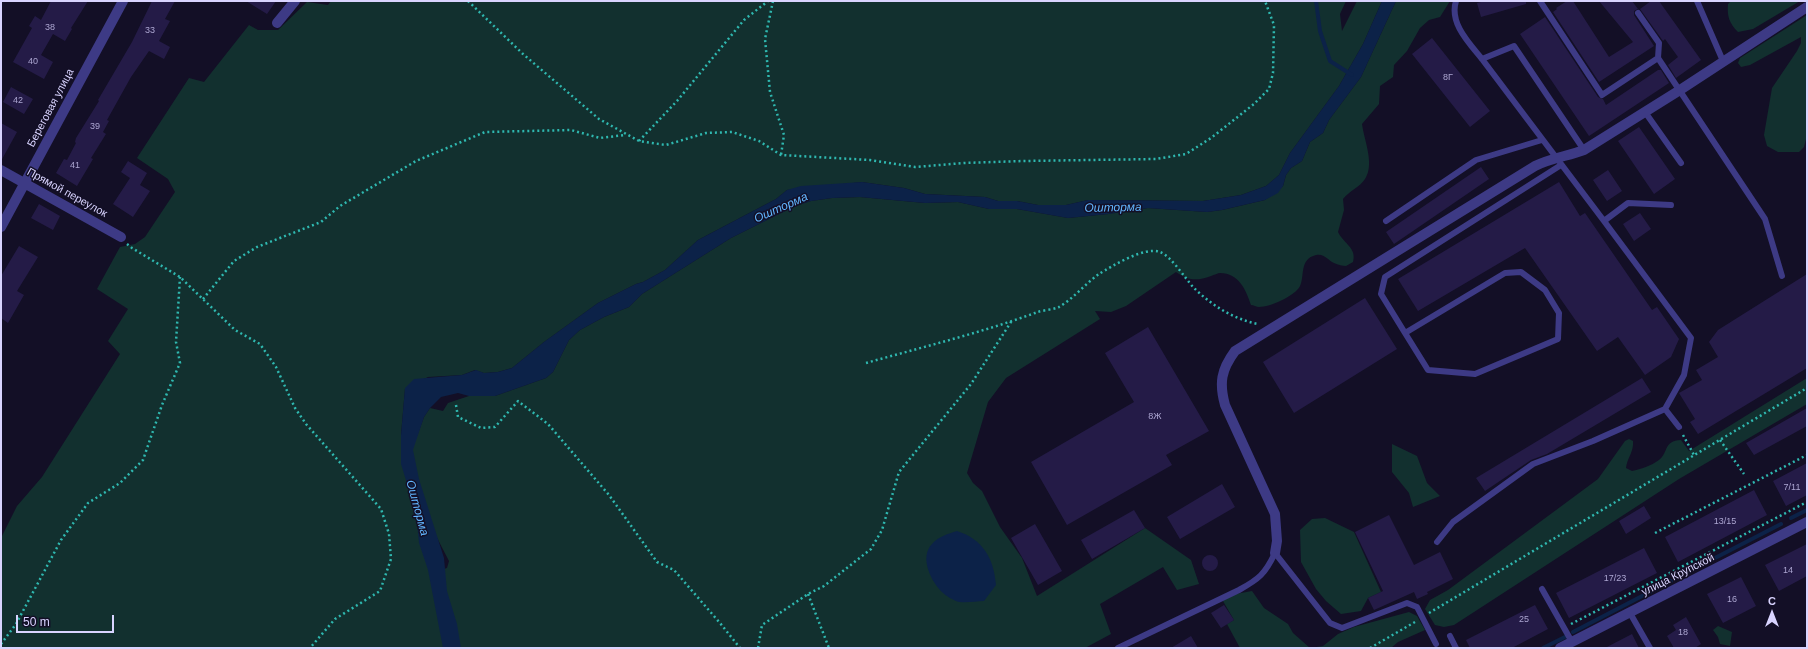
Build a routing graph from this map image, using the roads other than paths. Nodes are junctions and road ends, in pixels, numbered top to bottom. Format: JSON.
{"nodes":[{"id":1,"x":122,"y":1,"type":"edge"},
{"id":2,"x":296,"y":1,"type":"edge"},
{"id":3,"x":1456,"y":1,"type":"edge"},
{"id":4,"x":1540,"y":1,"type":"edge"},
{"id":5,"x":1697,"y":1,"type":"edge"},
{"id":6,"x":1807,"y":6,"type":"edge"},
{"id":7,"x":1638,"y":14,"type":"dead end"},
{"id":8,"x":277,"y":23,"type":"dead end"},
{"id":9,"x":1658,"y":58,"type":"junction"},
{"id":10,"x":1482,"y":59,"type":"junction"},
{"id":11,"x":1724,"y":61,"type":"junction"},
{"id":12,"x":1680,"y":90,"type":"junction"},
{"id":13,"x":1645,"y":112,"type":"junction"},
{"id":14,"x":1542,"y":140,"type":"junction"},
{"id":15,"x":1584,"y":150,"type":"junction"},
{"id":16,"x":1559,"y":162,"type":"junction"},
{"id":17,"x":1681,"y":163,"type":"dead end"},
{"id":18,"x":1,"y":170,"type":"edge"},
{"id":19,"x":25,"y":183,"type":"junction"},
{"id":20,"x":1671,"y":205,"type":"dead end"},
{"id":21,"x":1604,"y":221,"type":"junction"},
{"id":22,"x":1386,"y":222,"type":"dead end"},
{"id":23,"x":1,"y":227,"type":"edge"},
{"id":24,"x":121,"y":237,"type":"road end"},
{"id":25,"x":1782,"y":276,"type":"dead end"},
{"id":26,"x":1405,"y":333,"type":"junction"},
{"id":27,"x":1665,"y":408,"type":"junction"},
{"id":28,"x":1679,"y":427,"type":"road end"},
{"id":29,"x":1807,"y":522,"type":"edge"},
{"id":30,"x":1437,"y":542,"type":"dead end"},
{"id":31,"x":1275,"y":553,"type":"junction"},
{"id":32,"x":1542,"y":589,"type":"dead end"},
{"id":33,"x":1630,"y":613,"type":"junction"},
{"id":34,"x":1450,"y":636,"type":"dead end"},
{"id":35,"x":1572,"y":642,"type":"junction"},
{"id":36,"x":1436,"y":644,"type":"dead end"},
{"id":37,"x":1118,"y":648,"type":"edge"},
{"id":38,"x":1456,"y":648,"type":"edge"},
{"id":39,"x":1560,"y":648,"type":"edge"},
{"id":40,"x":1650,"y":648,"type":"edge"}],
"edges":[{"from":1,"to":19,"type":"street","name":"Береговая улица"},
{"from":2,"to":8,"type":"street"},
{"from":3,"to":10,"type":"lane"},
{"from":4,"to":9,"type":"lane"},
{"from":5,"to":11,"type":"lane"},
{"from":6,"to":11,"type":"street"},
{"from":7,"to":9,"type":"lane"},
{"from":9,"to":12,"type":"lane"},
{"from":10,"to":14,"type":"lane"},
{"from":10,"to":15,"type":"lane"},
{"from":11,"to":12,"type":"street"},
{"from":12,"to":13,"type":"street"},
{"from":12,"to":25,"type":"lane"},
{"from":13,"to":15,"type":"street"},
{"from":13,"to":17,"type":"lane"},
{"from":14,"to":16,"type":"lane"},
{"from":14,"to":22,"type":"lane"},
{"from":15,"to":16,"type":"street"},
{"from":16,"to":21,"type":"lane"},
{"from":16,"to":26,"type":"lane"},
{"from":16,"to":31,"type":"street"},
{"from":18,"to":19,"type":"street","name":"Прямой переулок"},
{"from":19,"to":23,"type":"street","name":"Береговая улица"},
{"from":19,"to":24,"type":"street","name":"Прямой переулок"},
{"from":20,"to":21,"type":"lane"},
{"from":21,"to":27,"type":"lane"},
{"from":26,"to":26,"type":"lane"},
{"from":27,"to":28,"type":"lane"},
{"from":27,"to":30,"type":"lane"},
{"from":29,"to":33,"type":"street","name":"улица Крупской"},
{"from":31,"to":36,"type":"lane"},
{"from":31,"to":37,"type":"lane"},
{"from":32,"to":35,"type":"lane"},
{"from":33,"to":35,"type":"street","name":"улица Крупской"},
{"from":33,"to":40,"type":"lane"},
{"from":34,"to":38,"type":"lane"},
{"from":35,"to":39,"type":"street","name":"улица Крупской"}]}
